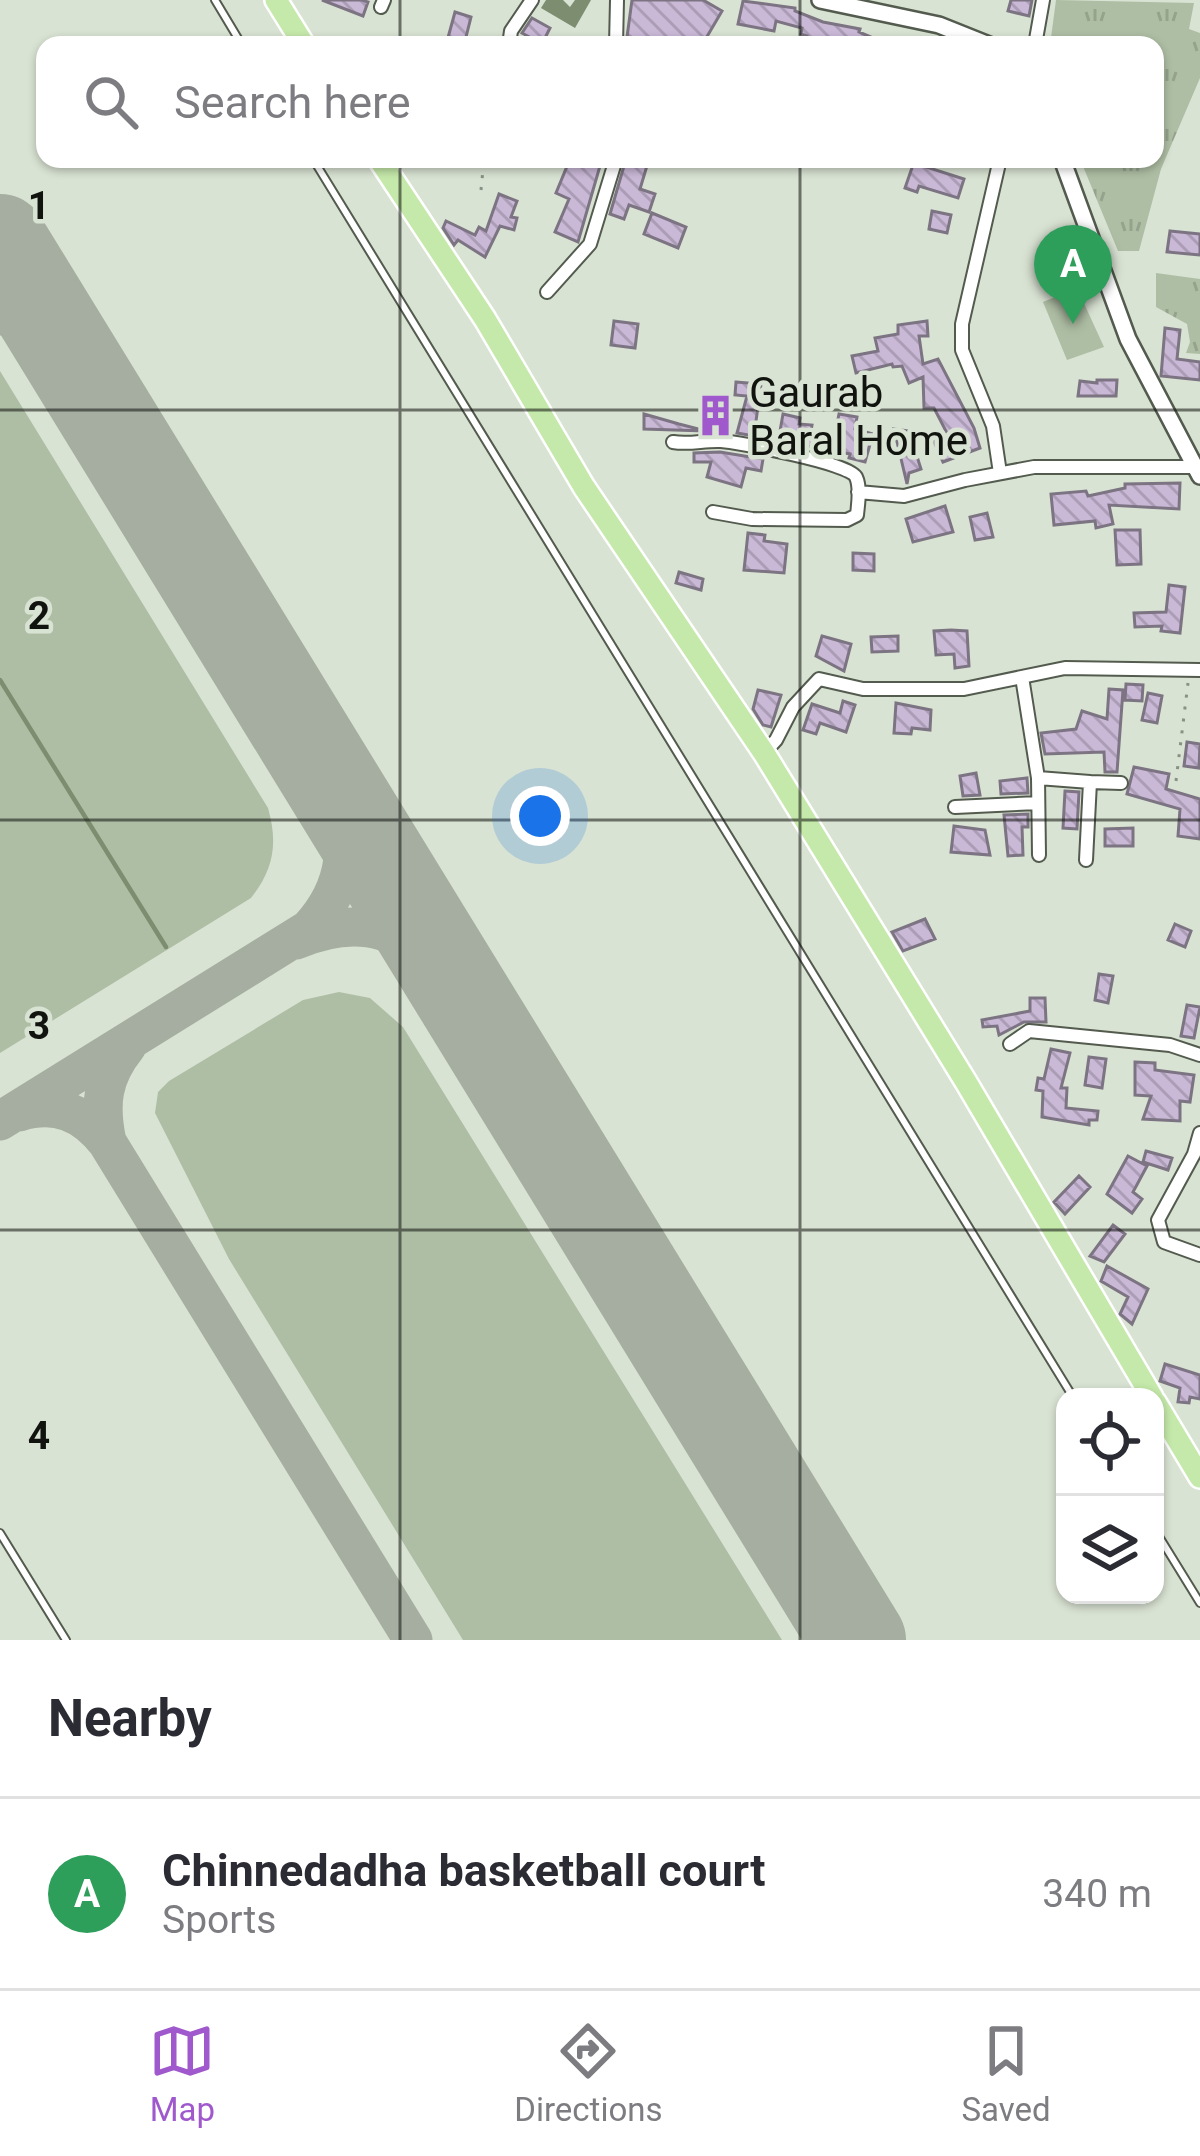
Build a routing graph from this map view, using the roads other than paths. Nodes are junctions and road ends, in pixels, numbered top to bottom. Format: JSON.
{"nodes":[{"id":1,"x":215,"y":0,"type":"edge"},
{"id":2,"x":276,"y":0,"type":"edge"},
{"id":3,"x":532,"y":0,"type":"edge"},
{"id":4,"x":617,"y":0,"type":"edge"},
{"id":5,"x":820,"y":0,"type":"edge"},
{"id":6,"x":886,"y":0,"type":"edge"},
{"id":7,"x":1043,"y":0,"type":"edge"},
{"id":8,"x":902,"y":16,"type":"junction"},
{"id":9,"x":237,"y":36,"type":"edge"},
{"id":10,"x":298,"y":36,"type":"edge"},
{"id":11,"x":510,"y":36,"type":"edge"},
{"id":12,"x":615,"y":36,"type":"edge"},
{"id":13,"x":966,"y":36,"type":"edge"},
{"id":14,"x":1037,"y":36,"type":"edge"},
{"id":15,"x":319,"y":168,"type":"edge"},
{"id":16,"x":385,"y":168,"type":"edge"},
{"id":17,"x":613,"y":168,"type":"edge"},
{"id":18,"x":998,"y":168,"type":"edge"},
{"id":19,"x":1065,"y":168,"type":"edge"},
{"id":20,"x":547,"y":292,"type":"dead end"},
{"id":21,"x":674,"y":442,"type":"dead end"},
{"id":22,"x":1198,"y":472,"type":"edge"},
{"id":23,"x":1000,"y":473,"type":"junction"},
{"id":24,"x":858,"y":492,"type":"junction"},
{"id":25,"x":713,"y":512,"type":"dead end"},
{"id":26,"x":1194,"y":669,"type":"edge"},
{"id":27,"x":1022,"y":677,"type":"junction"},
{"id":28,"x":764,"y":753,"type":"junction"},
{"id":29,"x":1038,"y":778,"type":"junction"},
{"id":30,"x":1090,"y":782,"type":"junction"},
{"id":31,"x":1121,"y":783,"type":"dead end"},
{"id":32,"x":1038,"y":803,"type":"junction"},
{"id":33,"x":956,"y":807,"type":"dead end"},
{"id":34,"x":1040,"y":856,"type":"dead end"},
{"id":35,"x":1086,"y":860,"type":"dead end"},
{"id":36,"x":1010,"y":1044,"type":"dead end"},
{"id":37,"x":1200,"y":1055,"type":"edge"},
{"id":38,"x":1200,"y":1133,"type":"edge"},
{"id":39,"x":1200,"y":1256,"type":"edge"},
{"id":40,"x":1067,"y":1388,"type":"edge"},
{"id":41,"x":1147,"y":1388,"type":"edge"},
{"id":42,"x":1164,"y":1417,"type":"edge"},
{"id":43,"x":1200,"y":1477,"type":"edge"},
{"id":44,"x":0,"y":1533,"type":"edge"},
{"id":45,"x":1164,"y":1545,"type":"edge"},
{"id":46,"x":1200,"y":1603,"type":"edge"},
{"id":47,"x":66,"y":1640,"type":"edge"}],
"edges":[{"from":1,"to":9,"type":"lane"},
{"from":2,"to":10,"type":"main road"},
{"from":3,"to":11,"type":"street"},
{"from":4,"to":12,"type":"street"},
{"from":5,"to":8,"type":"street"},
{"from":6,"to":8,"type":"street"},
{"from":7,"to":14,"type":"street"},
{"from":8,"to":13,"type":"street"},
{"from":15,"to":40,"type":"lane"},
{"from":16,"to":28,"type":"main road"},
{"from":17,"to":20,"type":"street"},
{"from":18,"to":23,"type":"street"},
{"from":19,"to":22,"type":"street"},
{"from":21,"to":24,"type":"street"},
{"from":22,"to":23,"type":"street"},
{"from":23,"to":24,"type":"street"},
{"from":24,"to":25,"type":"street"},
{"from":26,"to":27,"type":"street"},
{"from":27,"to":28,"type":"street"},
{"from":27,"to":29,"type":"street"},
{"from":28,"to":41,"type":"main road"},
{"from":29,"to":30,"type":"street"},
{"from":29,"to":32,"type":"street"},
{"from":30,"to":31,"type":"street"},
{"from":30,"to":35,"type":"street"},
{"from":32,"to":33,"type":"street"},
{"from":32,"to":34,"type":"street"},
{"from":36,"to":37,"type":"street"},
{"from":38,"to":39,"type":"street"},
{"from":42,"to":43,"type":"main road"},
{"from":44,"to":47,"type":"lane"},
{"from":45,"to":46,"type":"lane"}]}
